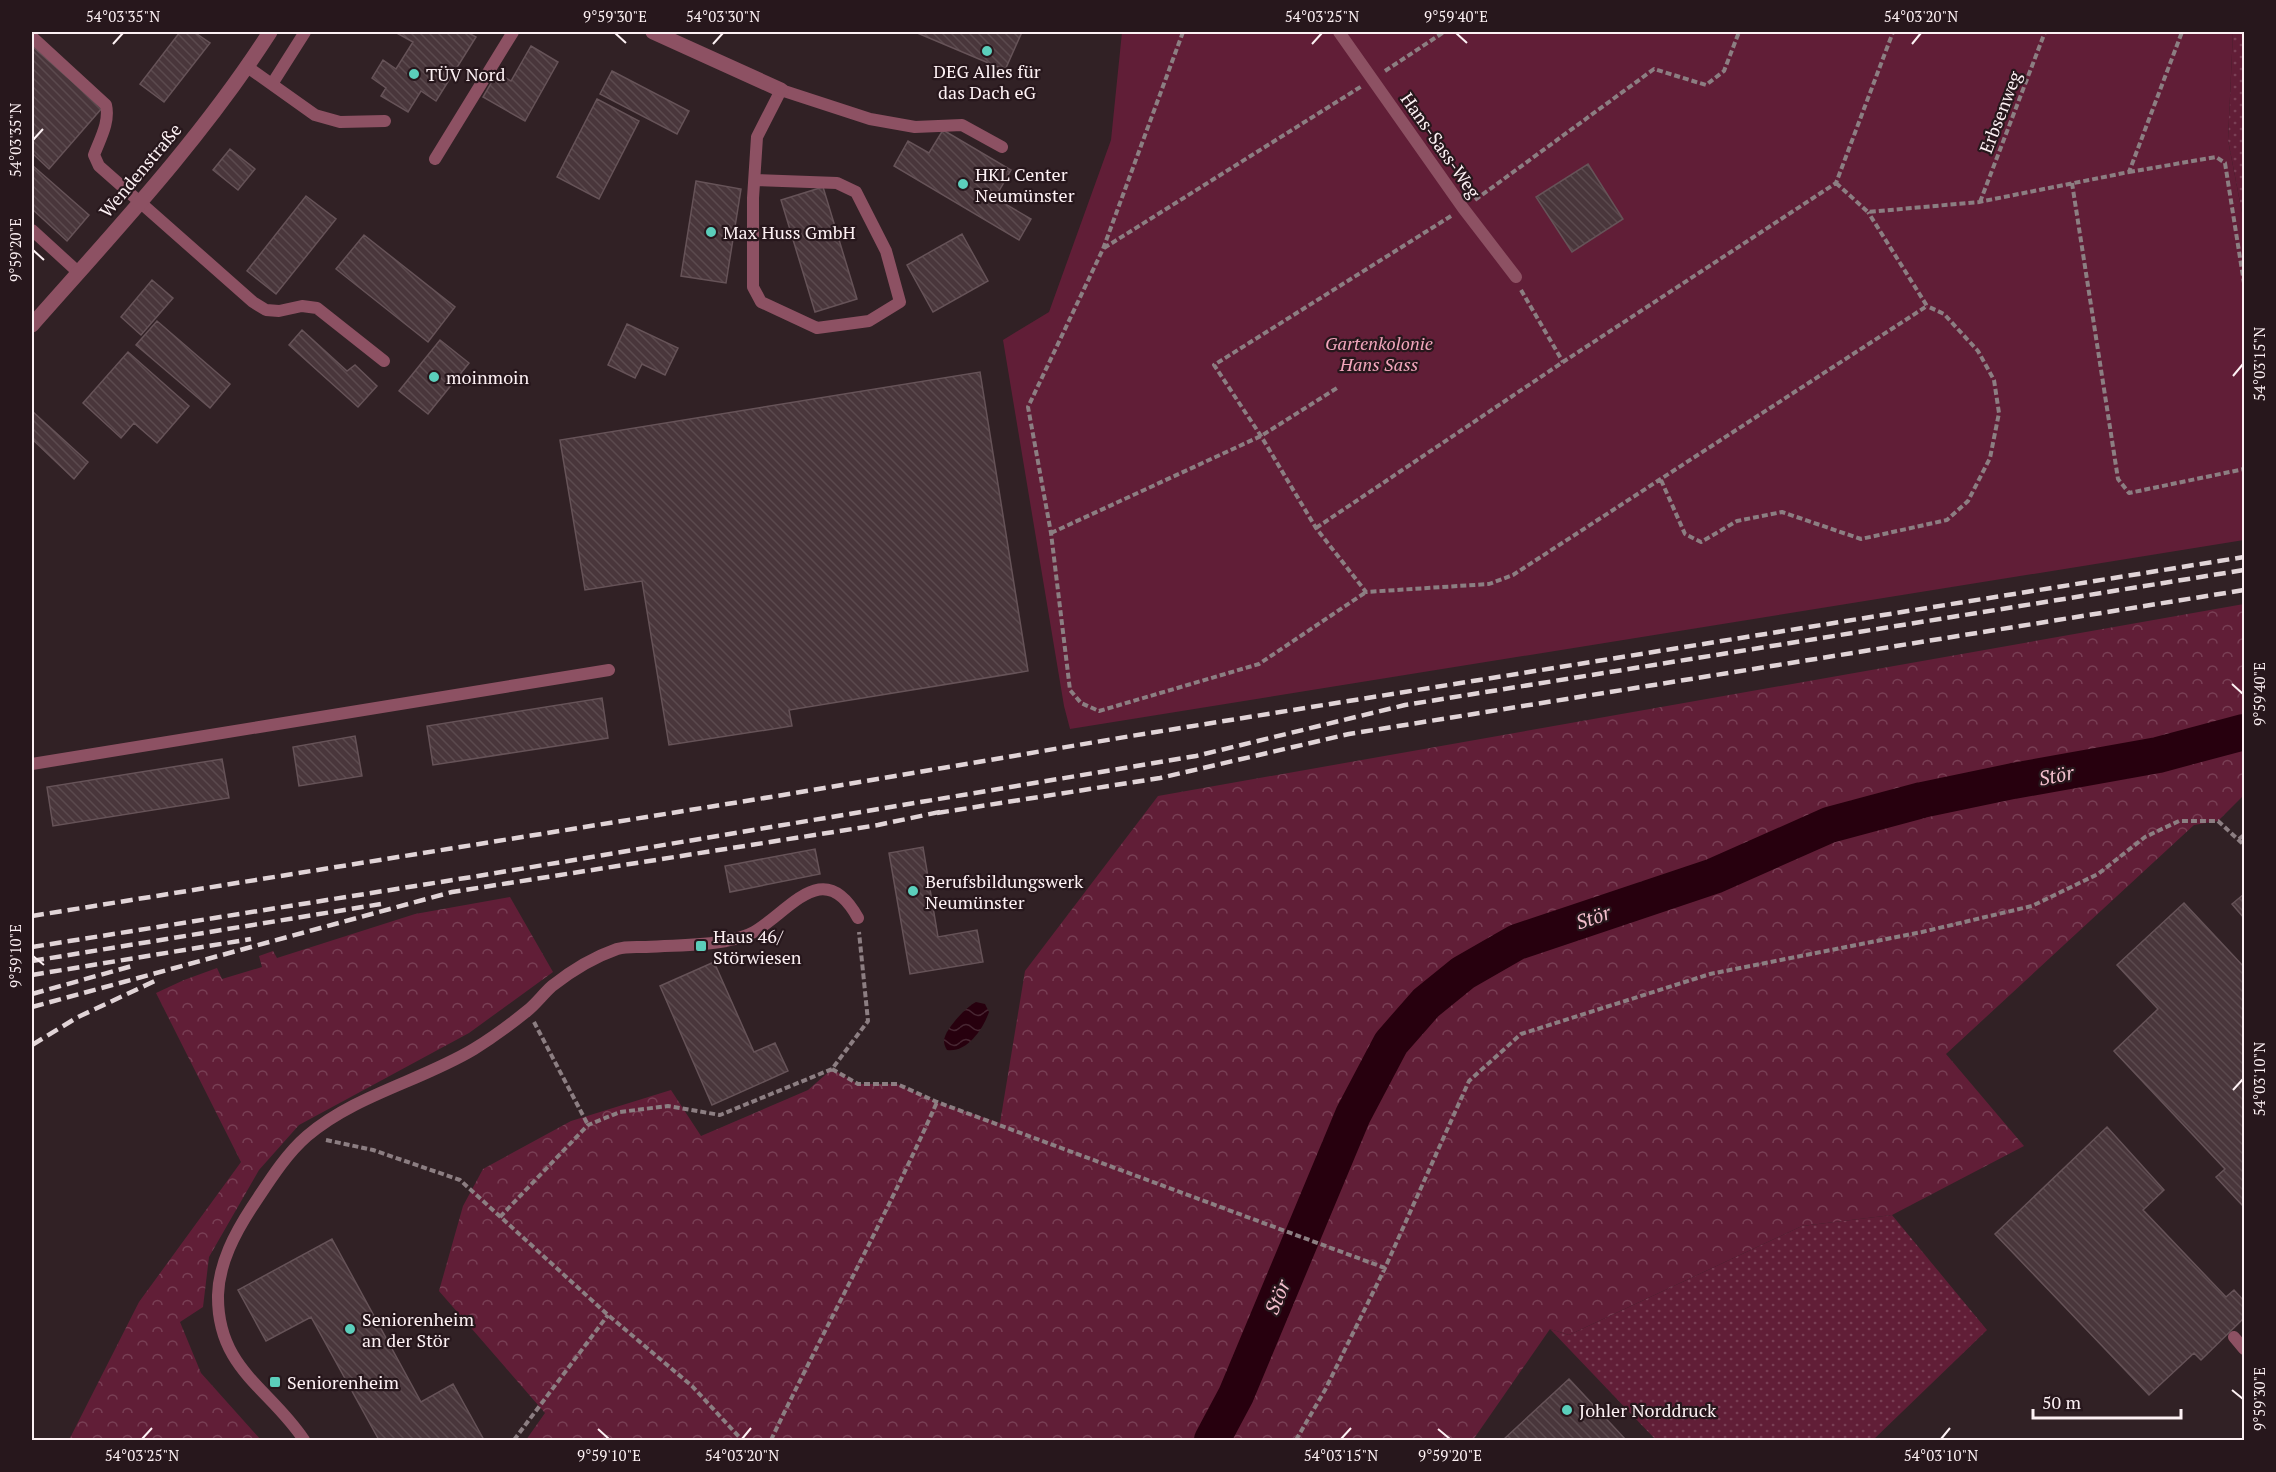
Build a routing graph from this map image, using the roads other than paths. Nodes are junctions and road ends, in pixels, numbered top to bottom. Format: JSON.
{"nodes":[{"id":1,"x":270,"y":32,"type":"edge"},
{"id":2,"x":305,"y":32,"type":"edge"},
{"id":3,"x":513,"y":32,"type":"edge"},
{"id":4,"x":653,"y":32,"type":"edge"},
{"id":5,"x":1340,"y":32,"type":"edge"},
{"id":6,"x":32,"y":37,"type":"edge"},
{"id":7,"x":246,"y":66,"type":"junction"},
{"id":8,"x":272,"y":84,"type":"junction"},
{"id":9,"x":781,"y":90,"type":"junction"},
{"id":10,"x":385,"y":121,"type":"dead end"},
{"id":11,"x":1002,"y":147,"type":"dead end"},
{"id":12,"x":435,"y":159,"type":"dead end"},
{"id":13,"x":754,"y":180,"type":"junction"},
{"id":14,"x":141,"y":202,"type":"junction"},
{"id":15,"x":32,"y":230,"type":"edge"},
{"id":16,"x":78,"y":272,"type":"junction"},
{"id":17,"x":1516,"y":277,"type":"road end"},
{"id":18,"x":32,"y":325,"type":"edge"},
{"id":19,"x":384,"y":361,"type":"dead end"},
{"id":20,"x":609,"y":670,"type":"dead end"},
{"id":21,"x":32,"y":764,"type":"edge"},
{"id":22,"x":858,"y":918,"type":"road end"},
{"id":23,"x":2234,"y":1337,"type":"dead end"},
{"id":24,"x":2244,"y":1349,"type":"edge"},
{"id":25,"x":304,"y":1440,"type":"edge"}],
"edges":[{"from":1,"to":7,"type":"street","name":"Wendenstraße"},
{"from":2,"to":8,"type":"lane"},
{"from":3,"to":12,"type":"lane"},
{"from":4,"to":9,"type":"street"},
{"from":5,"to":17,"type":"lane","name":"Hans-Sass-Weg"},
{"from":6,"to":14,"type":"lane"},
{"from":7,"to":8,"type":"lane"},
{"from":7,"to":14,"type":"street","name":"Wendenstraße"},
{"from":8,"to":10,"type":"lane"},
{"from":9,"to":11,"type":"lane"},
{"from":9,"to":13,"type":"lane"},
{"from":13,"to":13,"type":"lane"},
{"from":14,"to":16,"type":"street","name":"Wendenstraße"},
{"from":14,"to":19,"type":"lane"},
{"from":15,"to":16,"type":"lane"},
{"from":16,"to":18,"type":"street","name":"Wendenstraße"},
{"from":20,"to":21,"type":"lane"},
{"from":22,"to":25,"type":"lane"},
{"from":23,"to":24,"type":"lane"}]}
